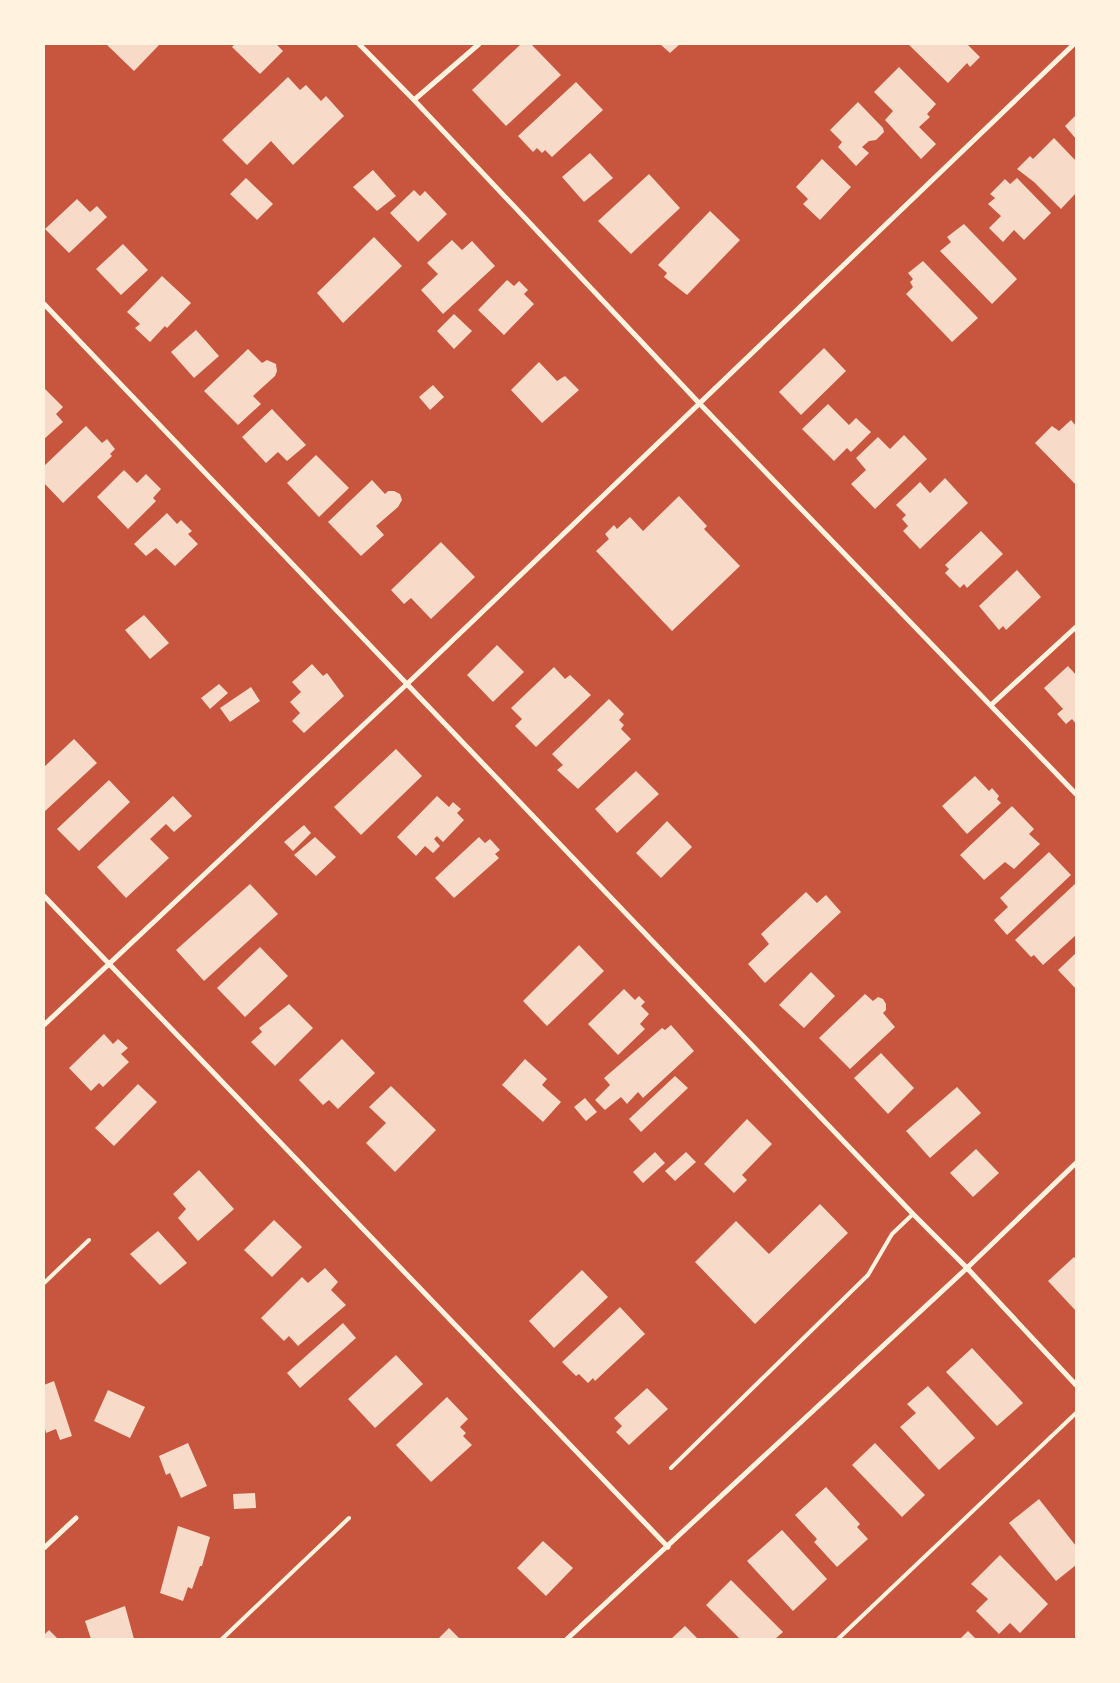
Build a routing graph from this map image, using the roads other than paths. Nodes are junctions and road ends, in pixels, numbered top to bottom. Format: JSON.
{"nodes":[{"id":1,"x":360,"y":44,"type":"edge"},
{"id":2,"x":479,"y":44,"type":"edge"},
{"id":3,"x":1074,"y":44,"type":"edge"},
{"id":4,"x":414,"y":100,"type":"junction"},
{"id":5,"x":44,"y":304,"type":"edge"},
{"id":6,"x":699,"y":403,"type":"junction"},
{"id":7,"x":1076,"y":627,"type":"edge"},
{"id":8,"x":407,"y":684,"type":"junction"},
{"id":9,"x":991,"y":705,"type":"junction"},
{"id":10,"x":1076,"y":794,"type":"edge"},
{"id":11,"x":44,"y":896,"type":"edge"},
{"id":12,"x":109,"y":964,"type":"junction"},
{"id":13,"x":44,"y":1025,"type":"edge"},
{"id":14,"x":1076,"y":1163,"type":"edge"},
{"id":15,"x":913,"y":1214,"type":"junction"},
{"id":16,"x":89,"y":1240,"type":"dead end"},
{"id":17,"x":967,"y":1268,"type":"junction"},
{"id":18,"x":44,"y":1283,"type":"edge"},
{"id":19,"x":1076,"y":1385,"type":"edge"},
{"id":20,"x":1076,"y":1413,"type":"edge"},
{"id":21,"x":671,"y":1468,"type":"dead end"},
{"id":22,"x":76,"y":1518,"type":"dead end"},
{"id":23,"x":349,"y":1518,"type":"dead end"},
{"id":24,"x":668,"y":1547,"type":"junction"},
{"id":25,"x":44,"y":1548,"type":"edge"},
{"id":26,"x":222,"y":1639,"type":"edge"},
{"id":27,"x":567,"y":1639,"type":"edge"},
{"id":28,"x":838,"y":1639,"type":"edge"}],
"edges":[{"from":1,"to":4,"type":"street"},
{"from":2,"to":4,"type":"street"},
{"from":3,"to":6,"type":"street"},
{"from":4,"to":6,"type":"street"},
{"from":5,"to":8,"type":"street"},
{"from":6,"to":8,"type":"street"},
{"from":6,"to":9,"type":"street"},
{"from":7,"to":9,"type":"street"},
{"from":8,"to":12,"type":"street"},
{"from":8,"to":15,"type":"street"},
{"from":9,"to":10,"type":"street"},
{"from":11,"to":12,"type":"street"},
{"from":12,"to":13,"type":"street"},
{"from":12,"to":24,"type":"street"},
{"from":14,"to":17,"type":"street"},
{"from":15,"to":17,"type":"street"},
{"from":15,"to":21,"type":"lane"},
{"from":16,"to":18,"type":"lane"},
{"from":17,"to":19,"type":"street"},
{"from":17,"to":24,"type":"street"},
{"from":20,"to":28,"type":"lane"},
{"from":22,"to":25,"type":"street"},
{"from":23,"to":26,"type":"lane"},
{"from":24,"to":27,"type":"street"}]}
